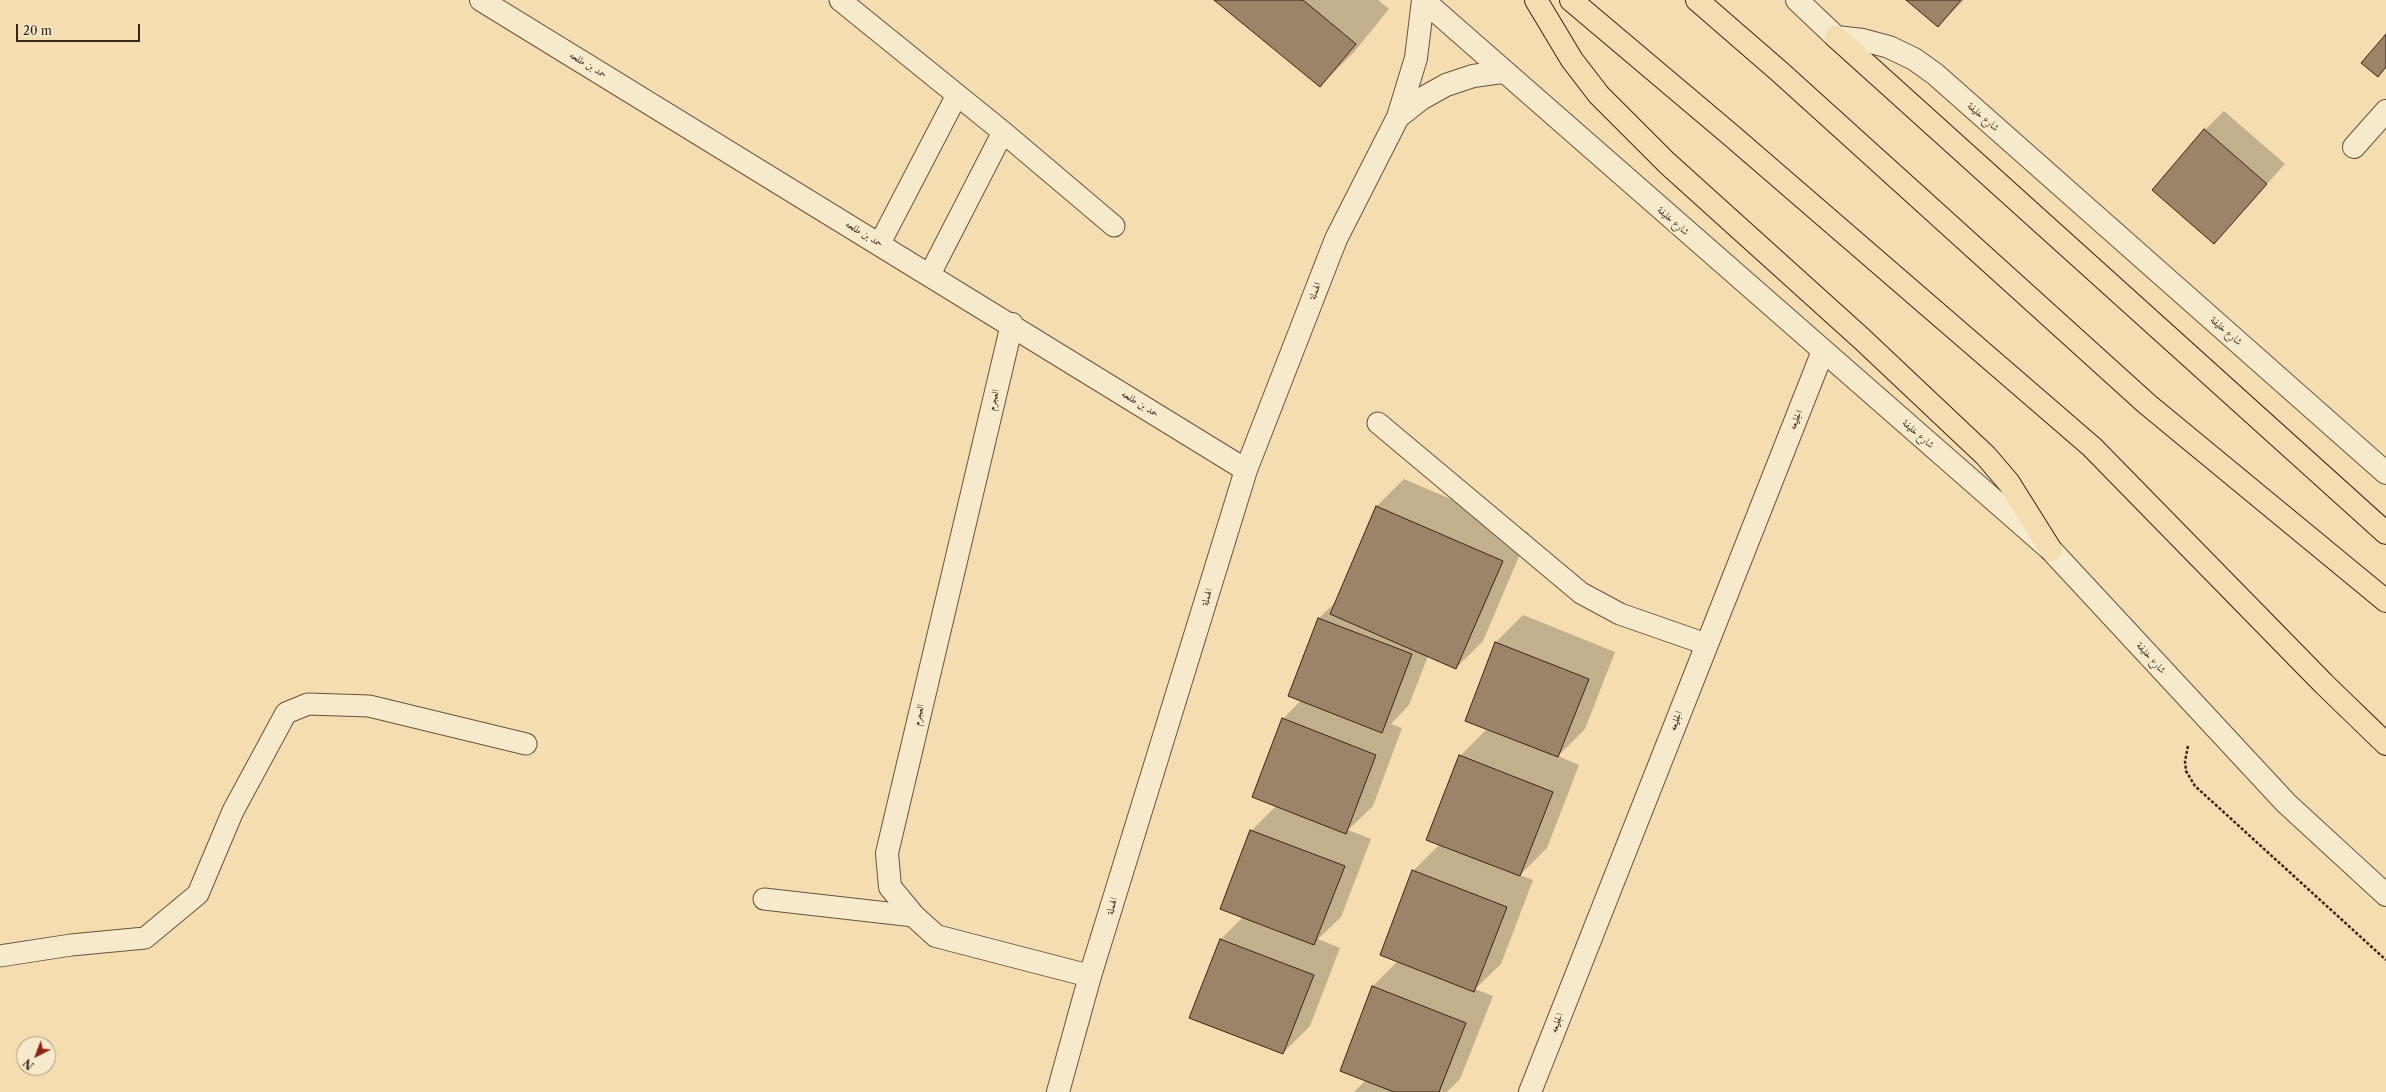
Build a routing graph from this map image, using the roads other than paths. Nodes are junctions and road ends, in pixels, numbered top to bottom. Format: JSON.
{"nodes":[{"id":1,"x":481,"y":0,"type":"edge"},
{"id":2,"x":840,"y":0,"type":"edge"},
{"id":3,"x":1423,"y":0,"type":"edge"},
{"id":4,"x":1536,"y":0,"type":"edge"},
{"id":5,"x":1571,"y":0,"type":"edge"},
{"id":6,"x":1697,"y":0,"type":"edge"},
{"id":7,"x":1797,"y":0,"type":"edge"},
{"id":8,"x":1836,"y":37,"type":"junction"},
{"id":9,"x":1502,"y":72,"type":"junction"},
{"id":10,"x":957,"y":95,"type":"junction"},
{"id":11,"x":2386,"y":111,"type":"edge"},
{"id":12,"x":1398,"y":117,"type":"junction"},
{"id":13,"x":1003,"y":132,"type":"junction"},
{"id":14,"x":2354,"y":147,"type":"dead end"},
{"id":15,"x":1114,"y":226,"type":"dead end"},
{"id":16,"x":880,"y":243,"type":"junction"},
{"id":17,"x":930,"y":274,"type":"junction"},
{"id":18,"x":1012,"y":324,"type":"junction"},
{"id":19,"x":1823,"y":352,"type":"junction"},
{"id":20,"x":1378,"y":423,"type":"dead end"},
{"id":21,"x":1246,"y":470,"type":"junction"},
{"id":22,"x":2386,"y":473,"type":"edge"},
{"id":23,"x":2386,"y":533,"type":"edge"},
{"id":24,"x":2051,"y":550,"type":"junction"},
{"id":25,"x":2386,"y":601,"type":"edge"},
{"id":26,"x":1706,"y":644,"type":"junction"},
{"id":27,"x":526,"y":744,"type":"dead end"},
{"id":28,"x":2386,"y":744,"type":"edge"},
{"id":29,"x":2386,"y":895,"type":"edge"},
{"id":30,"x":764,"y":899,"type":"dead end"},
{"id":31,"x":914,"y":916,"type":"junction"},
{"id":32,"x":0,"y":956,"type":"edge"},
{"id":33,"x":1090,"y":976,"type":"junction"},
{"id":34,"x":1058,"y":1092,"type":"edge"},
{"id":35,"x":1530,"y":1092,"type":"edge"}],
"edges":[{"from":1,"to":16,"type":"street","name":"حمد بن طلحه"},
{"from":2,"to":10,"type":"lane"},
{"from":3,"to":9,"type":"street","name":"شارع خليفة"},
{"from":3,"to":12,"type":"street","name":"الهملة"},
{"from":4,"to":24,"type":"main road"},
{"from":5,"to":28,"type":"main road"},
{"from":6,"to":25,"type":"main road"},
{"from":7,"to":8,"type":"street"},
{"from":8,"to":22,"type":"street","name":"شارع خليفة"},
{"from":8,"to":23,"type":"main road"},
{"from":9,"to":12,"type":"street","name":"الهملة"},
{"from":9,"to":19,"type":"street","name":"شارع خليفة"},
{"from":10,"to":13,"type":"lane"},
{"from":10,"to":16,"type":"lane"},
{"from":11,"to":14,"type":"street"},
{"from":12,"to":21,"type":"street","name":"الهملة"},
{"from":13,"to":15,"type":"lane"},
{"from":13,"to":17,"type":"lane"},
{"from":16,"to":17,"type":"street","name":"حمد بن طلحه"},
{"from":17,"to":18,"type":"street","name":"حمد بن طلحه"},
{"from":18,"to":21,"type":"street","name":"حمد بن طلحه"},
{"from":18,"to":31,"type":"street","name":"العجرم"},
{"from":19,"to":24,"type":"street","name":"شارع خليفة"},
{"from":19,"to":26,"type":"street","name":"الجليعه"},
{"from":20,"to":26,"type":"lane"},
{"from":21,"to":33,"type":"street","name":"الهملة"},
{"from":24,"to":29,"type":"street","name":"شارع خليفة"},
{"from":26,"to":35,"type":"street","name":"الجليعه"},
{"from":27,"to":32,"type":"lane"},
{"from":30,"to":31,"type":"lane"},
{"from":31,"to":33,"type":"street","name":"العجرم"},
{"from":33,"to":34,"type":"street","name":"الهملة"}]}
